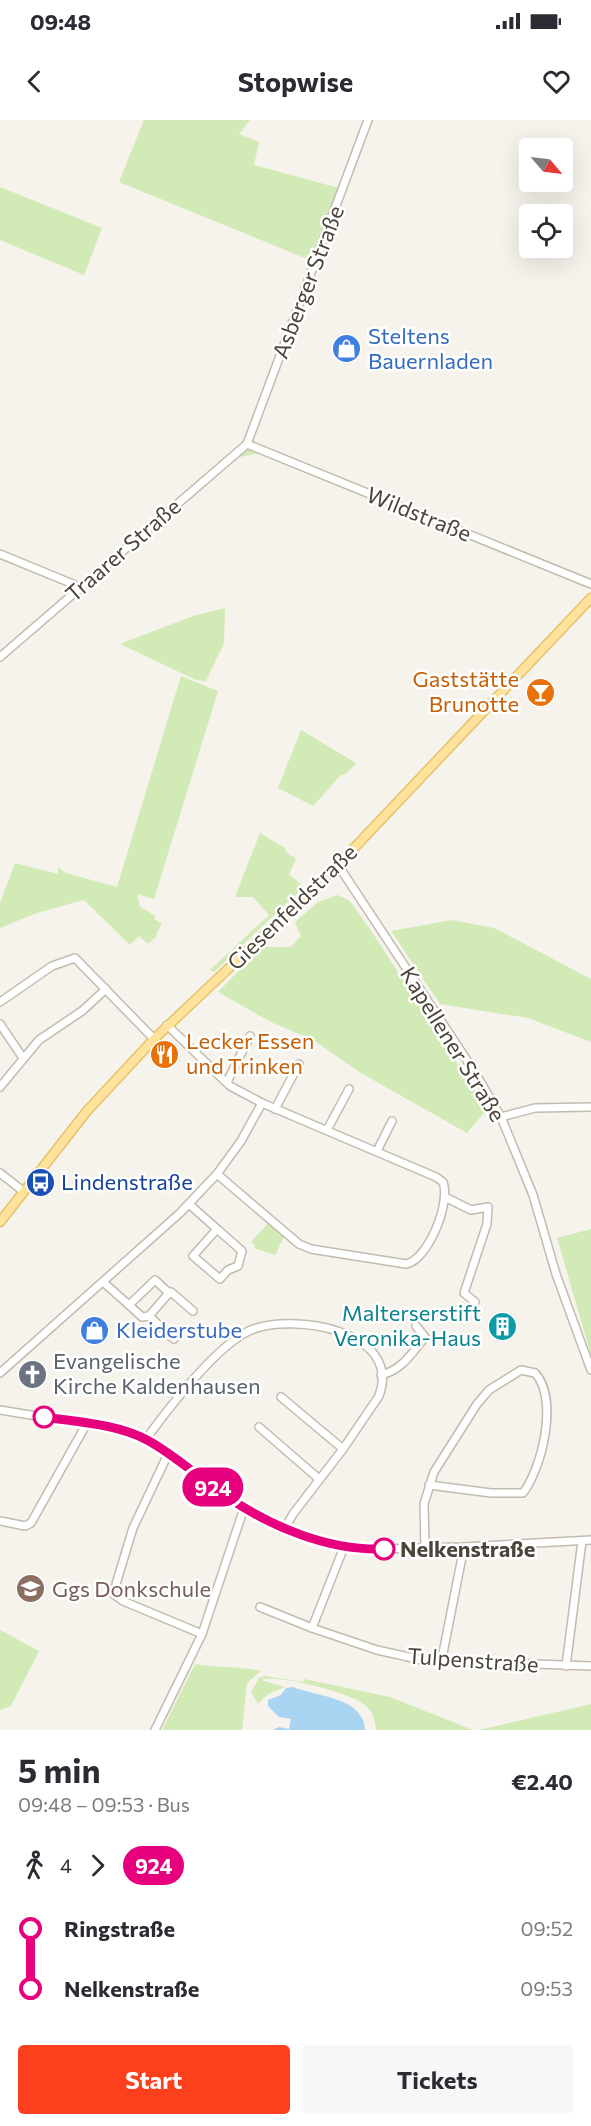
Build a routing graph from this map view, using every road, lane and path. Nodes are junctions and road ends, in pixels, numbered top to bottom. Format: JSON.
{"nodes":[{"id":1,"x":368,"y":120,"type":"edge"},
{"id":2,"x":247,"y":444,"type":"junction"},
{"id":3,"x":0,"y":554,"type":"edge"},
{"id":4,"x":591,"y":584,"type":"edge"},
{"id":5,"x":79,"y":590,"type":"junction"},
{"id":6,"x":591,"y":598,"type":"edge"},
{"id":7,"x":0,"y":657,"type":"edge"},
{"id":8,"x":338,"y":865,"type":"junction"},
{"id":9,"x":106,"y":989,"type":"junction"},
{"id":10,"x":0,"y":1002,"type":"edge"},
{"id":11,"x":0,"y":1024,"type":"edge"},
{"id":12,"x":167,"y":1025,"type":"junction"},
{"id":13,"x":250,"y":1036,"type":"dead end"},
{"id":14,"x":154,"y":1039,"type":"junction"},
{"id":15,"x":23,"y":1058,"type":"junction"},
{"id":16,"x":299,"y":1064,"type":"dead end"},
{"id":17,"x":227,"y":1082,"type":"junction"},
{"id":18,"x":0,"y":1087,"type":"edge"},
{"id":19,"x":349,"y":1089,"type":"dead end"},
{"id":20,"x":262,"y":1103,"type":"junction"},
{"id":21,"x":591,"y":1107,"type":"edge"},
{"id":22,"x":275,"y":1109,"type":"junction"},
{"id":23,"x":501,"y":1117,"type":"junction"},
{"id":24,"x":392,"y":1122,"type":"dead end"},
{"id":25,"x":327,"y":1130,"type":"junction"},
{"id":26,"x":377,"y":1152,"type":"junction"},
{"id":27,"x":0,"y":1173,"type":"edge"},
{"id":28,"x":217,"y":1174,"type":"junction"},
{"id":29,"x":23,"y":1191,"type":"junction"},
{"id":30,"x":445,"y":1197,"type":"junction"},
{"id":31,"x":189,"y":1204,"type":"junction"},
{"id":32,"x":0,"y":1222,"type":"edge"},
{"id":33,"x":217,"y":1229,"type":"junction"},
{"id":34,"x":103,"y":1282,"type":"junction"},
{"id":35,"x":169,"y":1293,"type":"junction"},
{"id":36,"x":475,"y":1302,"type":"dead end"},
{"id":37,"x":129,"y":1305,"type":"junction"},
{"id":38,"x":193,"y":1311,"type":"dead end"},
{"id":39,"x":149,"y":1316,"type":"junction"},
{"id":40,"x":416,"y":1326,"type":"dead end"},
{"id":41,"x":174,"y":1339,"type":"dead end"},
{"id":42,"x":591,"y":1370,"type":"edge"},
{"id":43,"x":0,"y":1373,"type":"edge"},
{"id":44,"x":381,"y":1375,"type":"junction"},
{"id":45,"x":281,"y":1397,"type":"dead end"},
{"id":46,"x":0,"y":1410,"type":"edge"},
{"id":47,"x":87,"y":1423,"type":"junction"},
{"id":48,"x":259,"y":1427,"type":"dead end"},
{"id":49,"x":146,"y":1439,"type":"junction"},
{"id":50,"x":343,"y":1449,"type":"junction"},
{"id":51,"x":168,"y":1454,"type":"junction"},
{"id":52,"x":320,"y":1479,"type":"junction"},
{"id":53,"x":429,"y":1485,"type":"junction"},
{"id":54,"x":244,"y":1508,"type":"junction"},
{"id":55,"x":0,"y":1521,"type":"edge"},
{"id":56,"x":285,"y":1528,"type":"junction"},
{"id":57,"x":591,"y":1540,"type":"edge"},
{"id":58,"x":582,"y":1541,"type":"junction"},
{"id":59,"x":344,"y":1547,"type":"junction"},
{"id":60,"x":426,"y":1547,"type":"junction"},
{"id":61,"x":464,"y":1547,"type":"junction"},
{"id":62,"x":260,"y":1607,"type":"dead end"},
{"id":63,"x":312,"y":1628,"type":"junction"},
{"id":64,"x":202,"y":1634,"type":"junction"},
{"id":65,"x":441,"y":1663,"type":"junction"},
{"id":66,"x":566,"y":1666,"type":"junction"},
{"id":67,"x":591,"y":1666,"type":"edge"},
{"id":68,"x":155,"y":1730,"type":"edge"}],
"edges":[{"from":1,"to":2,"type":"street","name":"Asberger Straße"},
{"from":2,"to":4,"type":"street","name":"Wildstraße"},
{"from":2,"to":5,"type":"street","name":"Traarer Straße"},
{"from":3,"to":5,"type":"street"},
{"from":5,"to":7,"type":"street","name":"Traarer Straße"},
{"from":6,"to":8,"type":"main road","name":"Giesenfeldstraße"},
{"from":8,"to":12,"type":"main road","name":"Giesenfeldstraße"},
{"from":8,"to":23,"type":"street","name":"Kapellener Straße"},
{"from":9,"to":10,"type":"street"},
{"from":9,"to":14,"type":"street"},
{"from":9,"to":15,"type":"street"},
{"from":11,"to":15,"type":"street"},
{"from":12,"to":14,"type":"main road","name":"Giesenfeldstraße"},
{"from":12,"to":17,"type":"street"},
{"from":13,"to":17,"type":"street"},
{"from":14,"to":29,"type":"main road","name":"Giesenfeldstraße"},
{"from":15,"to":18,"type":"street"},
{"from":16,"to":22,"type":"street"},
{"from":17,"to":20,"type":"street"},
{"from":19,"to":25,"type":"street"},
{"from":20,"to":22,"type":"street"},
{"from":20,"to":28,"type":"street"},
{"from":21,"to":23,"type":"street"},
{"from":22,"to":25,"type":"street"},
{"from":23,"to":42,"type":"street","name":"Kapellener Straße"},
{"from":24,"to":26,"type":"street"},
{"from":25,"to":26,"type":"street"},
{"from":26,"to":30,"type":"street"},
{"from":27,"to":29,"type":"street"},
{"from":28,"to":30,"type":"street"},
{"from":28,"to":31,"type":"street"},
{"from":29,"to":32,"type":"main road","name":"Giesenfeldstraße"},
{"from":30,"to":36,"type":"street"},
{"from":31,"to":33,"type":"street"},
{"from":31,"to":34,"type":"street"},
{"from":33,"to":33,"type":"street"},
{"from":34,"to":37,"type":"street"},
{"from":34,"to":43,"type":"street"},
{"from":35,"to":37,"type":"street"},
{"from":35,"to":38,"type":"street"},
{"from":35,"to":39,"type":"street"},
{"from":37,"to":39,"type":"street"},
{"from":39,"to":41,"type":"street"},
{"from":40,"to":44,"type":"street"},
{"from":44,"to":49,"type":"street"},
{"from":44,"to":50,"type":"street"},
{"from":45,"to":50,"type":"street"},
{"from":46,"to":47,"type":"street"},
{"from":47,"to":49,"type":"street"},
{"from":47,"to":55,"type":"street"},
{"from":48,"to":52,"type":"street"},
{"from":49,"to":51,"type":"street"},
{"from":50,"to":52,"type":"street"},
{"from":51,"to":54,"type":"street"},
{"from":51,"to":64,"type":"street"},
{"from":52,"to":56,"type":"street"},
{"from":53,"to":53,"type":"street"},
{"from":53,"to":60,"type":"street"},
{"from":54,"to":56,"type":"street"},
{"from":54,"to":64,"type":"street"},
{"from":56,"to":59,"type":"street"},
{"from":57,"to":58,"type":"street"},
{"from":58,"to":61,"type":"street"},
{"from":58,"to":66,"type":"street","name":"Tulpenstraße"},
{"from":59,"to":60,"type":"street"},
{"from":59,"to":63,"type":"street"},
{"from":60,"to":61,"type":"street"},
{"from":61,"to":65,"type":"street"},
{"from":62,"to":63,"type":"street","name":"Tulpenstraße"},
{"from":63,"to":65,"type":"street","name":"Tulpenstraße"},
{"from":64,"to":68,"type":"street"},
{"from":65,"to":66,"type":"street","name":"Tulpenstraße"},
{"from":66,"to":67,"type":"street","name":"Tulpenstraße"}]}
